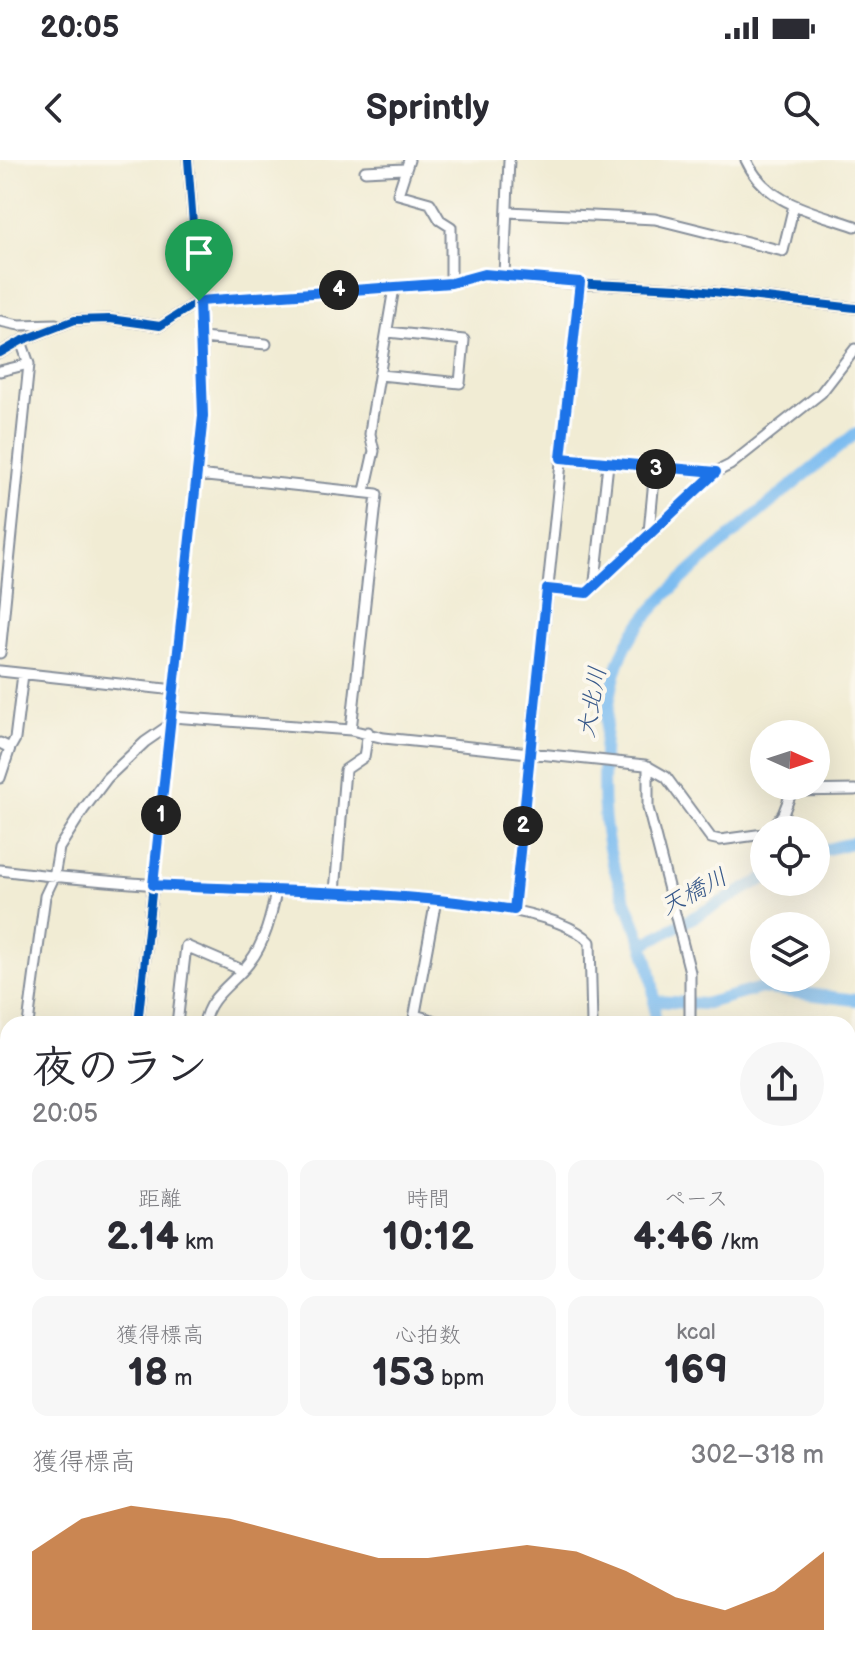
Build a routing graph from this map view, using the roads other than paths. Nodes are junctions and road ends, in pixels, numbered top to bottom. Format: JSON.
{"nodes":[{"id":1,"x":188,"y":160,"type":"edge"},
{"id":2,"x":509,"y":160,"type":"edge"},
{"id":3,"x":746,"y":160,"type":"edge"},
{"id":4,"x":407,"y":164,"type":"edge"},
{"id":5,"x":365,"y":171,"type":"dead end"},
{"id":6,"x":794,"y":205,"type":"junction"},
{"id":7,"x":508,"y":212,"type":"junction"},
{"id":8,"x":855,"y":226,"type":"edge"},
{"id":9,"x":504,"y":275,"type":"junction"},
{"id":10,"x":580,"y":282,"type":"junction"},
{"id":11,"x":451,"y":283,"type":"junction"},
{"id":12,"x":394,"y":288,"type":"junction"},
{"id":13,"x":199,"y":301,"type":"junction"},
{"id":14,"x":855,"y":308,"type":"edge"},
{"id":15,"x":0,"y":321,"type":"edge"},
{"id":16,"x":63,"y":324,"type":"junction"},
{"id":17,"x":388,"y":332,"type":"junction"},
{"id":18,"x":202,"y":338,"type":"junction"},
{"id":19,"x":21,"y":341,"type":"junction"},
{"id":20,"x":266,"y":344,"type":"dead end"},
{"id":21,"x":855,"y":349,"type":"edge"},
{"id":22,"x":0,"y":353,"type":"edge"},
{"id":23,"x":29,"y":364,"type":"junction"},
{"id":24,"x":0,"y":371,"type":"edge"},
{"id":25,"x":380,"y":375,"type":"junction"},
{"id":26,"x":561,"y":458,"type":"junction"},
{"id":27,"x":608,"y":464,"type":"junction"},
{"id":28,"x":655,"y":469,"type":"junction"},
{"id":29,"x":716,"y":472,"type":"junction"},
{"id":30,"x":197,"y":475,"type":"junction"},
{"id":31,"x":365,"y":491,"type":"junction"},
{"id":32,"x":649,"y":532,"type":"junction"},
{"id":33,"x":595,"y":581,"type":"junction"},
{"id":34,"x":547,"y":589,"type":"junction"},
{"id":35,"x":0,"y":653,"type":"edge"},
{"id":36,"x":0,"y":671,"type":"edge"},
{"id":37,"x":23,"y":674,"type":"junction"},
{"id":38,"x":175,"y":690,"type":"junction"},
{"id":39,"x":172,"y":720,"type":"junction"},
{"id":40,"x":351,"y":730,"type":"junction"},
{"id":41,"x":368,"y":732,"type":"junction"},
{"id":42,"x":0,"y":743,"type":"edge"},
{"id":43,"x":10,"y":748,"type":"junction"},
{"id":44,"x":531,"y":754,"type":"junction"},
{"id":45,"x":646,"y":766,"type":"junction"},
{"id":46,"x":0,"y":778,"type":"edge"},
{"id":47,"x":855,"y":790,"type":"edge"},
{"id":48,"x":782,"y":816,"type":"edge"},
{"id":49,"x":750,"y":836,"type":"edge"},
{"id":50,"x":0,"y":870,"type":"edge"},
{"id":51,"x":54,"y":877,"type":"junction"},
{"id":52,"x":153,"y":885,"type":"junction"},
{"id":53,"x":276,"y":892,"type":"junction"},
{"id":54,"x":335,"y":892,"type":"junction"},
{"id":55,"x":436,"y":900,"type":"junction"},
{"id":56,"x":514,"y":910,"type":"junction"},
{"id":57,"x":242,"y":970,"type":"junction"},
{"id":58,"x":29,"y":1016,"type":"edge"},
{"id":59,"x":139,"y":1016,"type":"edge"},
{"id":60,"x":178,"y":1016,"type":"edge"},
{"id":61,"x":207,"y":1016,"type":"edge"},
{"id":62,"x":415,"y":1016,"type":"edge"},
{"id":63,"x":592,"y":1016,"type":"edge"},
{"id":64,"x":690,"y":1016,"type":"edge"}],
"edges":[{"from":1,"to":13,"type":"street"},
{"from":2,"to":7,"type":"street"},
{"from":3,"to":6,"type":"street"},
{"from":4,"to":5,"type":"street"},
{"from":4,"to":11,"type":"street"},
{"from":6,"to":7,"type":"street"},
{"from":6,"to":8,"type":"street"},
{"from":7,"to":9,"type":"street"},
{"from":9,"to":10,"type":"street"},
{"from":9,"to":11,"type":"street"},
{"from":10,"to":14,"type":"street"},
{"from":10,"to":26,"type":"street"},
{"from":11,"to":12,"type":"street"},
{"from":12,"to":13,"type":"street"},
{"from":12,"to":17,"type":"street"},
{"from":13,"to":16,"type":"street"},
{"from":13,"to":18,"type":"street"},
{"from":15,"to":16,"type":"street"},
{"from":16,"to":19,"type":"street"},
{"from":17,"to":25,"type":"street"},
{"from":17,"to":25,"type":"street"},
{"from":18,"to":20,"type":"street"},
{"from":18,"to":30,"type":"street"},
{"from":19,"to":22,"type":"street"},
{"from":19,"to":23,"type":"street"},
{"from":21,"to":29,"type":"street"},
{"from":23,"to":24,"type":"street"},
{"from":23,"to":35,"type":"street"},
{"from":25,"to":31,"type":"street"},
{"from":26,"to":27,"type":"street"},
{"from":26,"to":34,"type":"street"},
{"from":27,"to":28,"type":"street"},
{"from":27,"to":33,"type":"street"},
{"from":28,"to":29,"type":"street"},
{"from":28,"to":32,"type":"street"},
{"from":29,"to":32,"type":"street"},
{"from":30,"to":31,"type":"street"},
{"from":30,"to":38,"type":"street"},
{"from":31,"to":40,"type":"street"},
{"from":32,"to":33,"type":"street"},
{"from":33,"to":34,"type":"street"},
{"from":34,"to":44,"type":"street"},
{"from":36,"to":37,"type":"street"},
{"from":37,"to":38,"type":"street"},
{"from":37,"to":43,"type":"street"},
{"from":38,"to":39,"type":"street"},
{"from":39,"to":40,"type":"street"},
{"from":39,"to":51,"type":"street"},
{"from":39,"to":52,"type":"street"},
{"from":40,"to":41,"type":"street"},
{"from":41,"to":44,"type":"street"},
{"from":41,"to":54,"type":"street"},
{"from":42,"to":43,"type":"street"},
{"from":43,"to":46,"type":"street"},
{"from":44,"to":45,"type":"street"},
{"from":44,"to":56,"type":"street"},
{"from":45,"to":49,"type":"street"},
{"from":45,"to":64,"type":"street"},
{"from":47,"to":48,"type":"street"},
{"from":50,"to":51,"type":"street"},
{"from":51,"to":52,"type":"street"},
{"from":51,"to":58,"type":"street"},
{"from":52,"to":53,"type":"street"},
{"from":52,"to":59,"type":"street"},
{"from":53,"to":54,"type":"street"},
{"from":53,"to":57,"type":"street"},
{"from":54,"to":55,"type":"street"},
{"from":55,"to":56,"type":"street"},
{"from":55,"to":62,"type":"street"},
{"from":56,"to":63,"type":"street"},
{"from":57,"to":60,"type":"street"},
{"from":57,"to":61,"type":"street"}]}
